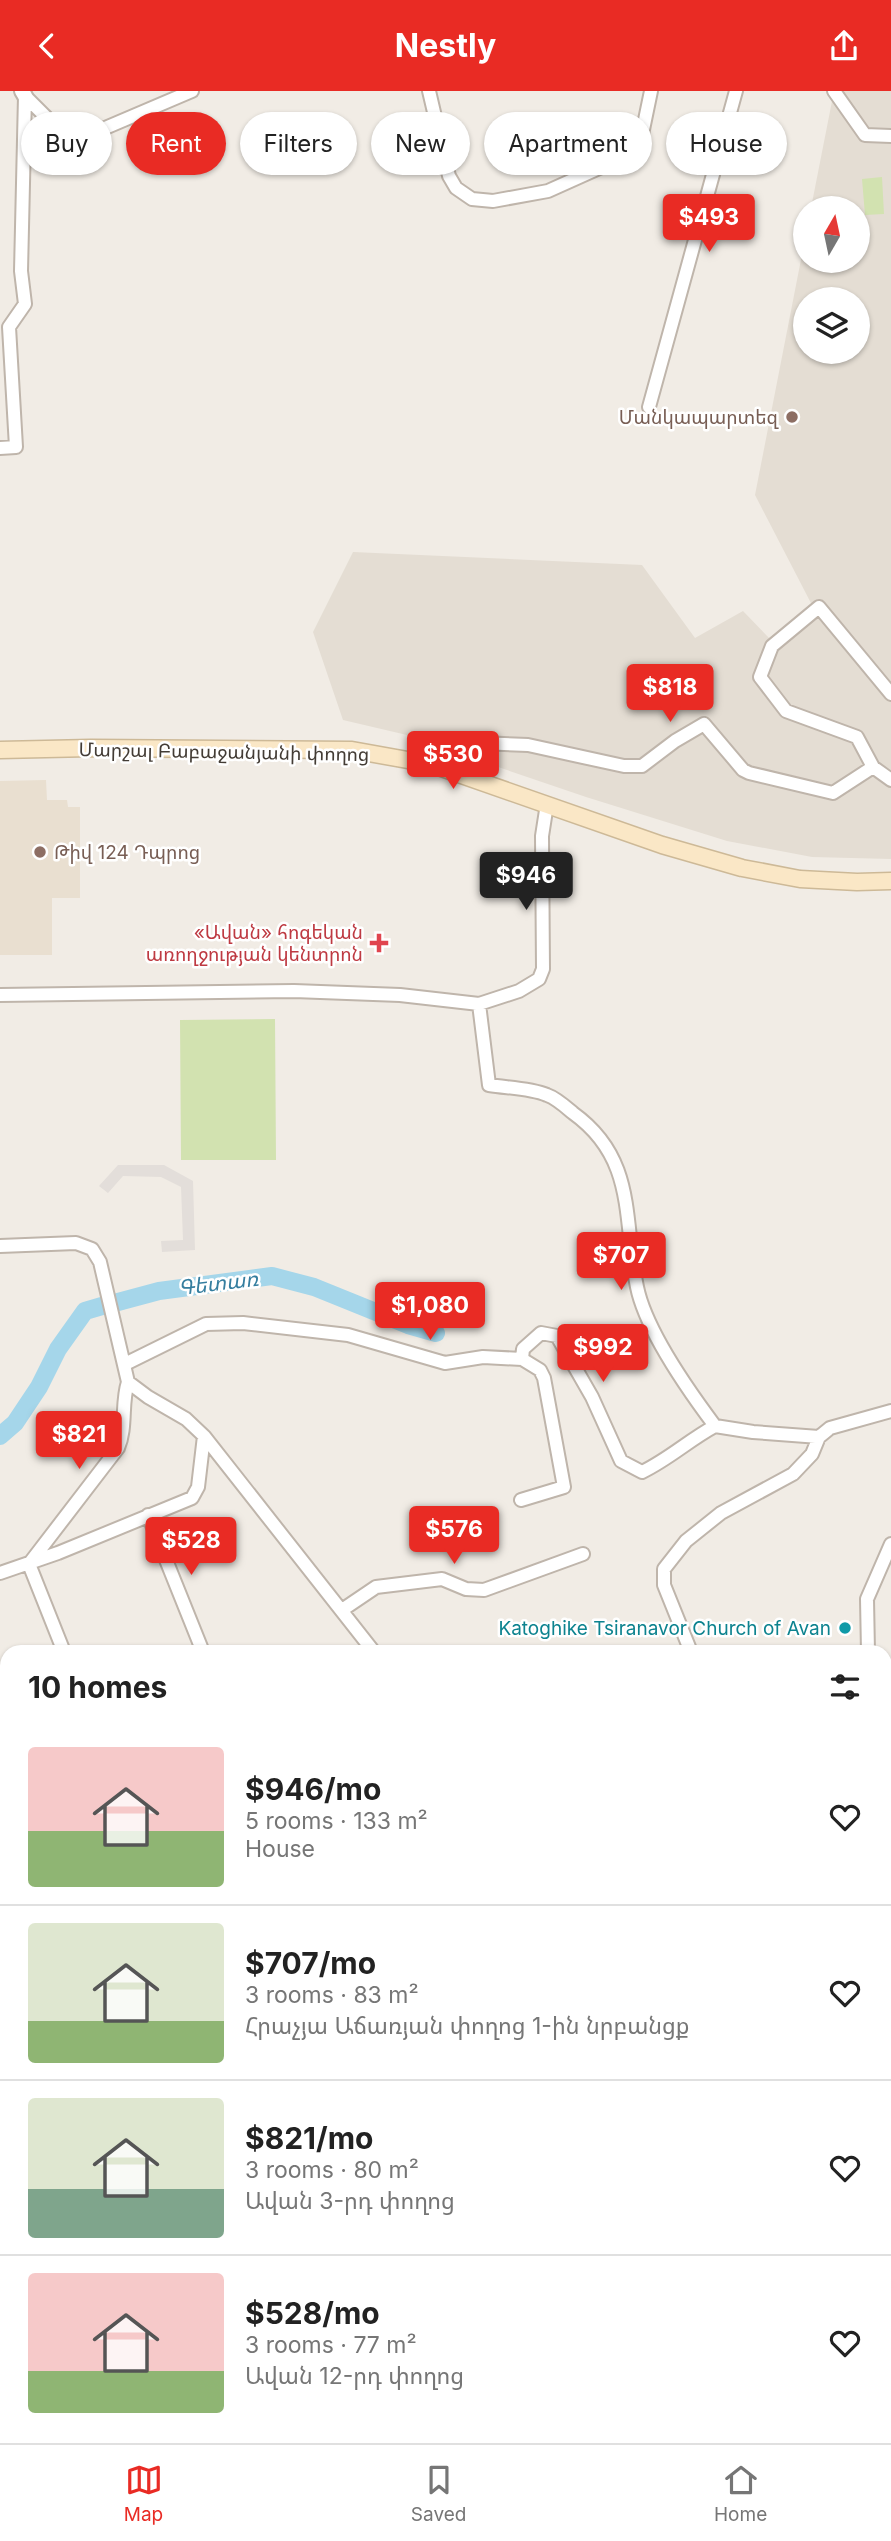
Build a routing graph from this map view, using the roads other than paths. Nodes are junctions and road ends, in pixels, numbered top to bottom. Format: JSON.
{"nodes":[{"id":1,"x":192,"y":91,"type":"edge"},
{"id":2,"x":429,"y":91,"type":"edge"},
{"id":3,"x":651,"y":91,"type":"edge"},
{"id":4,"x":736,"y":91,"type":"edge"},
{"id":5,"x":834,"y":91,"type":"edge"},
{"id":6,"x":24,"y":94,"type":"edge"},
{"id":7,"x":891,"y":136,"type":"edge"},
{"id":8,"x":649,"y":407,"type":"dead end"},
{"id":9,"x":0,"y":448,"type":"edge"},
{"id":10,"x":891,"y":694,"type":"edge"},
{"id":11,"x":0,"y":750,"type":"edge"},
{"id":12,"x":430,"y":764,"type":"junction"},
{"id":13,"x":873,"y":767,"type":"junction"},
{"id":14,"x":891,"y":780,"type":"edge"},
{"id":15,"x":547,"y":804,"type":"junction"},
{"id":16,"x":891,"y":880,"type":"edge"},
{"id":17,"x":0,"y":995,"type":"edge"},
{"id":18,"x":479,"y":1004,"type":"junction"},
{"id":19,"x":0,"y":1245,"type":"edge"},
{"id":20,"x":522,"y":1359,"type":"junction"},
{"id":21,"x":125,"y":1364,"type":"junction"},
{"id":22,"x":128,"y":1382,"type":"junction"},
{"id":23,"x":891,"y":1411,"type":"edge"},
{"id":24,"x":715,"y":1426,"type":"junction"},
{"id":25,"x":204,"y":1436,"type":"junction"},
{"id":26,"x":819,"y":1437,"type":"junction"},
{"id":27,"x":521,"y":1500,"type":"dead end"},
{"id":28,"x":148,"y":1515,"type":"junction"},
{"id":29,"x":891,"y":1544,"type":"edge"},
{"id":30,"x":583,"y":1554,"type":"dead end"},
{"id":31,"x":29,"y":1564,"type":"junction"},
{"id":32,"x":0,"y":1573,"type":"edge"},
{"id":33,"x":342,"y":1610,"type":"junction"},
{"id":34,"x":61,"y":1645,"type":"edge"},
{"id":35,"x":200,"y":1645,"type":"edge"},
{"id":36,"x":369,"y":1645,"type":"edge"},
{"id":37,"x":688,"y":1645,"type":"edge"},
{"id":38,"x":868,"y":1645,"type":"edge"}],
"edges":[{"from":1,"to":6,"type":"street"},
{"from":2,"to":3,"type":"street"},
{"from":4,"to":8,"type":"street"},
{"from":5,"to":7,"type":"street"},
{"from":6,"to":9,"type":"street"},
{"from":10,"to":13,"type":"street"},
{"from":11,"to":12,"type":"main road","name":"Մարշալ Բաբաջանյանի փողոց"},
{"from":12,"to":13,"type":"street"},
{"from":12,"to":15,"type":"main road","name":"Մարշալ Բաբաջանյանի փողոց"},
{"from":13,"to":14,"type":"street"},
{"from":15,"to":16,"type":"main road","name":"Մարշալ Բաբաջանյանի փողոց"},
{"from":15,"to":18,"type":"street"},
{"from":17,"to":18,"type":"street"},
{"from":18,"to":24,"type":"street"},
{"from":19,"to":21,"type":"street"},
{"from":20,"to":21,"type":"street"},
{"from":20,"to":24,"type":"street"},
{"from":20,"to":27,"type":"street"},
{"from":21,"to":22,"type":"street"},
{"from":22,"to":25,"type":"street"},
{"from":22,"to":31,"type":"street"},
{"from":23,"to":26,"type":"street"},
{"from":24,"to":26,"type":"street"},
{"from":25,"to":28,"type":"street"},
{"from":25,"to":33,"type":"street"},
{"from":26,"to":37,"type":"street"},
{"from":28,"to":31,"type":"street"},
{"from":28,"to":35,"type":"street"},
{"from":29,"to":38,"type":"street"},
{"from":30,"to":33,"type":"street"},
{"from":31,"to":32,"type":"street"},
{"from":31,"to":34,"type":"street"},
{"from":33,"to":36,"type":"street"}]}
